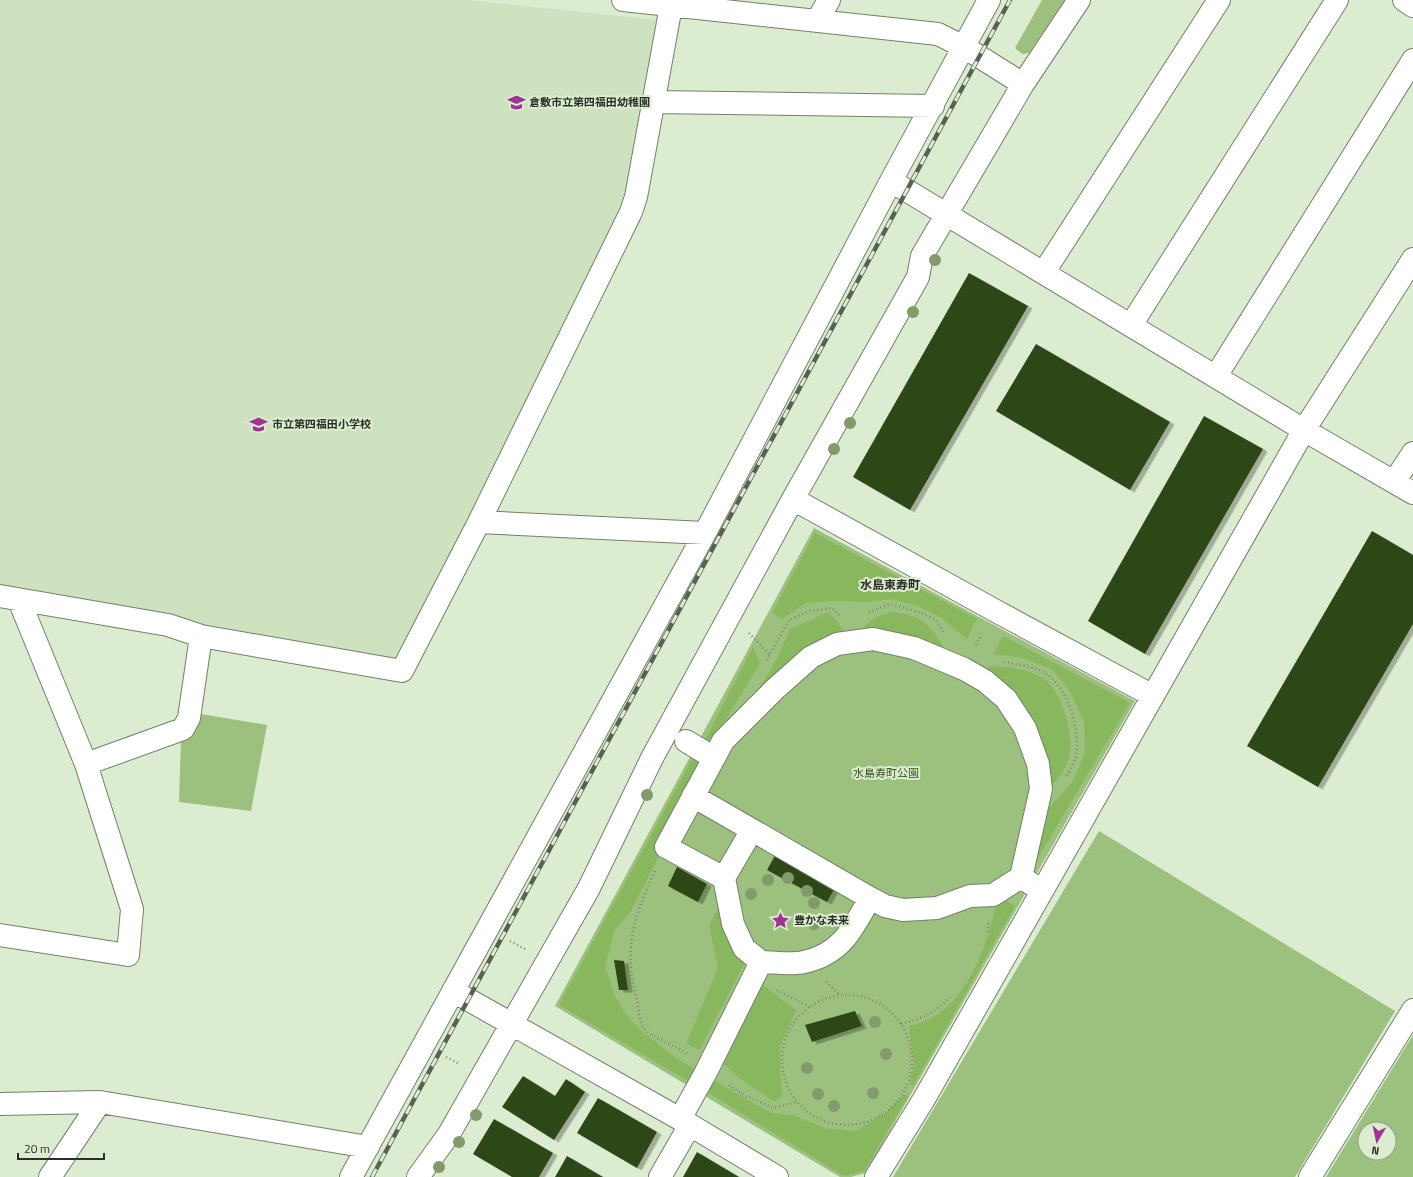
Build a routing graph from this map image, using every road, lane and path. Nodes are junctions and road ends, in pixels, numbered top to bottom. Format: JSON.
{"nodes":[{"id":1,"x":623,"y":0,"type":"edge"},
{"id":2,"x":829,"y":0,"type":"edge"},
{"id":3,"x":989,"y":0,"type":"edge"},
{"id":4,"x":1079,"y":0,"type":"edge"},
{"id":5,"x":1220,"y":0,"type":"edge"},
{"id":6,"x":1337,"y":0,"type":"edge"},
{"id":7,"x":1404,"y":0,"type":"edge"},
{"id":8,"x":671,"y":6,"type":"junction"},
{"id":9,"x":1413,"y":6,"type":"edge"},
{"id":10,"x":818,"y":19,"type":"junction"},
{"id":11,"x":964,"y":47,"type":"junction"},
{"id":12,"x":1413,"y":60,"type":"edge"},
{"id":13,"x":1023,"y":84,"type":"junction"},
{"id":14,"x":653,"y":102,"type":"junction"},
{"id":15,"x":933,"y":106,"type":"junction"},
{"id":16,"x":891,"y":181,"type":"junction"},
{"id":17,"x":947,"y":214,"type":"junction"},
{"id":18,"x":1413,"y":259,"type":"edge"},
{"id":19,"x":1044,"y":272,"type":"junction"},
{"id":20,"x":1131,"y":325,"type":"junction"},
{"id":21,"x":1216,"y":376,"type":"junction"},
{"id":22,"x":1304,"y":430,"type":"junction"},
{"id":23,"x":1413,"y":453,"type":"edge"},
{"id":24,"x":1394,"y":482,"type":"junction"},
{"id":25,"x":1413,"y":492,"type":"edge"},
{"id":26,"x":793,"y":499,"type":"junction"},
{"id":27,"x":480,"y":522,"type":"junction"},
{"id":28,"x":705,"y":533,"type":"junction"},
{"id":29,"x":10,"y":598,"type":"edge"},
{"id":30,"x":994,"y":610,"type":"junction"},
{"id":31,"x":746,"y":630,"type":"dead end"},
{"id":32,"x":201,"y":636,"type":"junction"},
{"id":33,"x":769,"y":654,"type":"dead end"},
{"id":34,"x":964,"y":669,"type":"junction"},
{"id":35,"x":1153,"y":696,"type":"junction"},
{"id":36,"x":686,"y":741,"type":"dead end"},
{"id":37,"x":714,"y":758,"type":"junction"},
{"id":38,"x":86,"y":764,"type":"junction"},
{"id":39,"x":693,"y":796,"type":"junction"},
{"id":40,"x":752,"y":830,"type":"junction"},
{"id":41,"x":666,"y":847,"type":"junction"},
{"id":42,"x":1021,"y":877,"type":"junction"},
{"id":43,"x":724,"y":878,"type":"junction"},
{"id":44,"x":1042,"y":891,"type":"junction"},
{"id":45,"x":993,"y":895,"type":"junction"},
{"id":46,"x":870,"y":898,"type":"junction"},
{"id":47,"x":2,"y":931,"type":"edge"},
{"id":48,"x":504,"y":937,"type":"dead end"},
{"id":49,"x":984,"y":938,"type":"dead end"},
{"id":50,"x":531,"y":952,"type":"dead end"},
{"id":51,"x":761,"y":962,"type":"junction"},
{"id":52,"x":452,"y":991,"type":"junction"},
{"id":53,"x":953,"y":994,"type":"dead end"},
{"id":54,"x":1413,"y":1010,"type":"edge"},
{"id":55,"x":511,"y":1024,"type":"junction"},
{"id":56,"x":901,"y":1024,"type":"junction"},
{"id":57,"x":440,"y":1054,"type":"dead end"},
{"id":58,"x":464,"y":1067,"type":"dead end"},
{"id":59,"x":706,"y":1072,"type":"junction"},
{"id":60,"x":100,"y":1102,"type":"junction"},
{"id":61,"x":797,"y":1102,"type":"junction"},
{"id":62,"x":0,"y":1104,"type":"edge"},
{"id":63,"x":685,"y":1122,"type":"junction"},
{"id":64,"x":368,"y":1147,"type":"junction"},
{"id":65,"x":50,"y":1177,"type":"edge"},
{"id":66,"x":351,"y":1177,"type":"edge"},
{"id":67,"x":418,"y":1177,"type":"edge"},
{"id":68,"x":660,"y":1177,"type":"edge"},
{"id":69,"x":777,"y":1177,"type":"edge"},
{"id":70,"x":876,"y":1177,"type":"edge"},
{"id":71,"x":1310,"y":1177,"type":"edge"}],
"edges":[{"from":1,"to":8,"type":"street"},
{"from":2,"to":10,"type":"street"},
{"from":3,"to":11,"type":"street"},
{"from":4,"to":13,"type":"street"},
{"from":5,"to":19,"type":"street"},
{"from":6,"to":20,"type":"street"},
{"from":7,"to":9,"type":"street"},
{"from":8,"to":10,"type":"street"},
{"from":8,"to":14,"type":"street"},
{"from":10,"to":11,"type":"street"},
{"from":11,"to":13,"type":"street"},
{"from":11,"to":15,"type":"street"},
{"from":12,"to":21,"type":"street"},
{"from":13,"to":17,"type":"street"},
{"from":14,"to":15,"type":"street"},
{"from":14,"to":27,"type":"street"},
{"from":15,"to":16,"type":"street"},
{"from":16,"to":17,"type":"street"},
{"from":16,"to":28,"type":"street"},
{"from":17,"to":19,"type":"street"},
{"from":17,"to":26,"type":"street"},
{"from":18,"to":22,"type":"street"},
{"from":19,"to":20,"type":"street"},
{"from":20,"to":21,"type":"street"},
{"from":21,"to":22,"type":"street"},
{"from":22,"to":24,"type":"street"},
{"from":22,"to":35,"type":"street"},
{"from":23,"to":24,"type":"street"},
{"from":24,"to":25,"type":"street"},
{"from":26,"to":30,"type":"street"},
{"from":26,"to":55,"type":"street"},
{"from":27,"to":28,"type":"street"},
{"from":27,"to":32,"type":"street"},
{"from":28,"to":52,"type":"street"},
{"from":29,"to":32,"type":"street"},
{"from":29,"to":38,"type":"street"},
{"from":30,"to":34,"type":"path"},
{"from":30,"to":35,"type":"street"},
{"from":31,"to":33,"type":"path"},
{"from":32,"to":38,"type":"street"},
{"from":34,"to":37,"type":"street"},
{"from":34,"to":42,"type":"street"},
{"from":35,"to":44,"type":"street"},
{"from":36,"to":37,"type":"street"},
{"from":37,"to":39,"type":"street"},
{"from":38,"to":47,"type":"street"},
{"from":39,"to":40,"type":"street"},
{"from":39,"to":41,"type":"street"},
{"from":40,"to":43,"type":"street"},
{"from":40,"to":46,"type":"street"},
{"from":41,"to":43,"type":"street"},
{"from":41,"to":59,"type":"path"},
{"from":42,"to":44,"type":"street"},
{"from":42,"to":45,"type":"street"},
{"from":43,"to":51,"type":"street"},
{"from":44,"to":70,"type":"street"},
{"from":45,"to":46,"type":"street"},
{"from":45,"to":49,"type":"path"},
{"from":46,"to":51,"type":"street"},
{"from":48,"to":50,"type":"path"},
{"from":51,"to":59,"type":"street"},
{"from":52,"to":55,"type":"street"},
{"from":52,"to":64,"type":"street"},
{"from":53,"to":56,"type":"path"},
{"from":54,"to":71,"type":"street"},
{"from":55,"to":63,"type":"street"},
{"from":55,"to":67,"type":"street"},
{"from":56,"to":61,"type":"path"},
{"from":56,"to":61,"type":"path"},
{"from":57,"to":58,"type":"path"},
{"from":59,"to":61,"type":"path"},
{"from":59,"to":63,"type":"street"},
{"from":60,"to":62,"type":"street"},
{"from":60,"to":64,"type":"street"},
{"from":60,"to":65,"type":"street"},
{"from":63,"to":68,"type":"street"},
{"from":63,"to":69,"type":"street"},
{"from":64,"to":66,"type":"street"}]}
